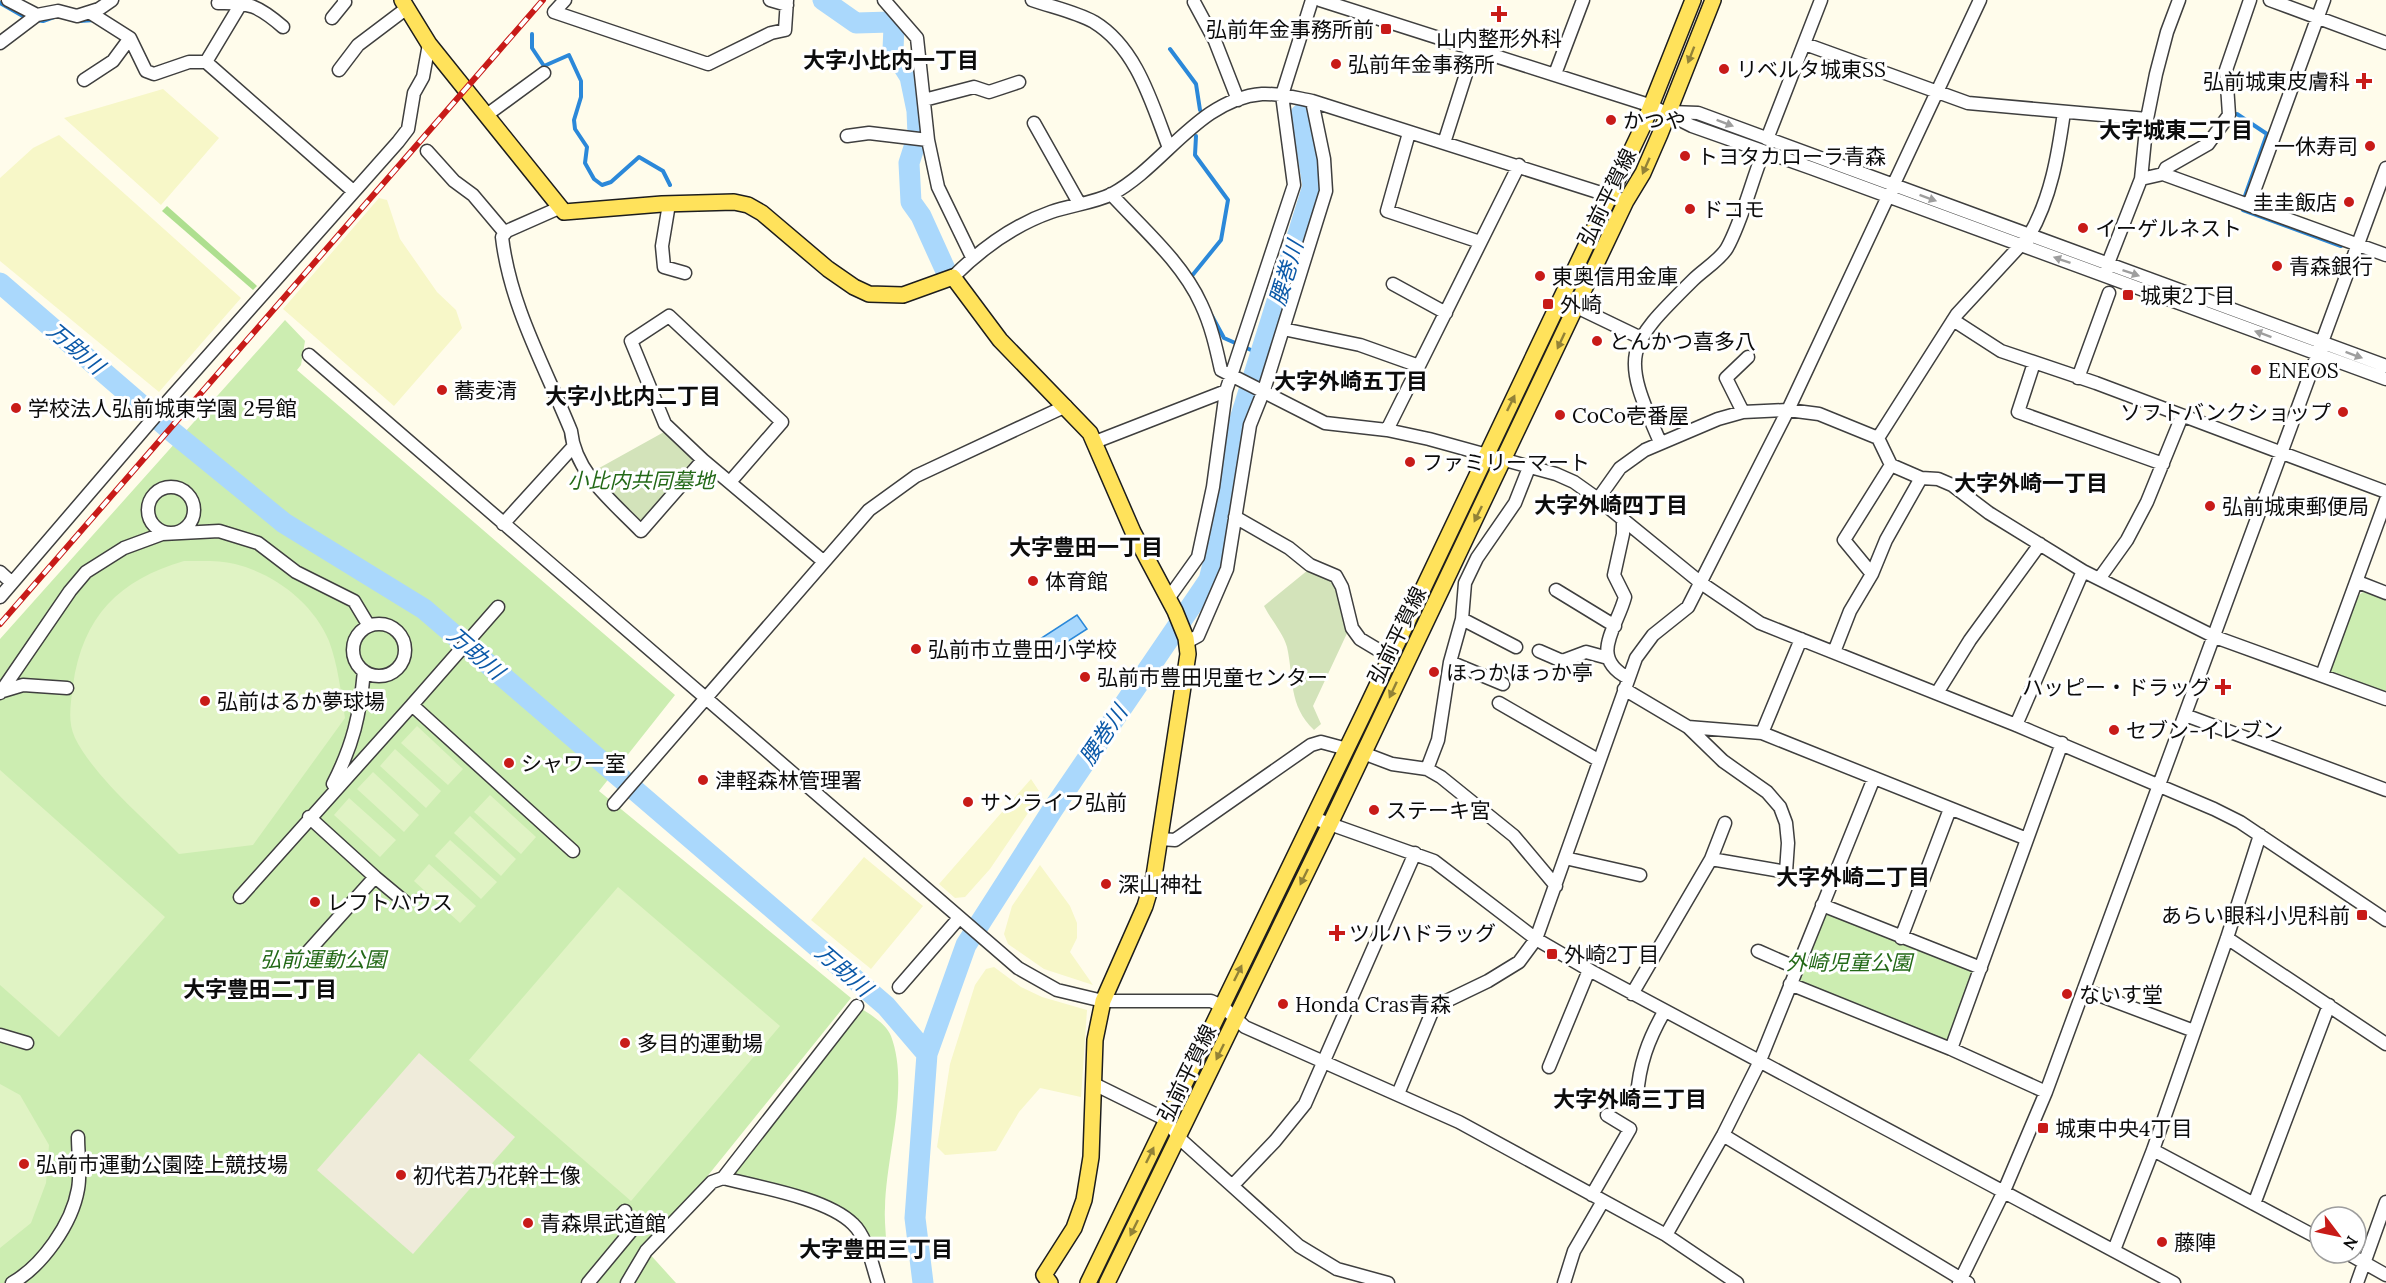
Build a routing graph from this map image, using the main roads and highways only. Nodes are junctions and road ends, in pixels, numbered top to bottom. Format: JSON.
{"nodes":[{"id":1,"x":1693,"y":0,"type":"edge"},
{"id":2,"x":1713,"y":0,"type":"edge"},
{"id":3,"x":405,"y":4,"type":"edge"},
{"id":4,"x":1044,"y":1280,"type":"edge"},
{"id":5,"x":1088,"y":1283,"type":"edge"},
{"id":6,"x":1107,"y":1283,"type":"edge"}],
"edges":[{"from":5,"to":1,"type":"main road","name":"弘前平賀線","one_way":true},
{"from":2,"to":6,"type":"main road","name":"弘前平賀線","one_way":true},
{"from":3,"to":4,"type":"main road"}]}
